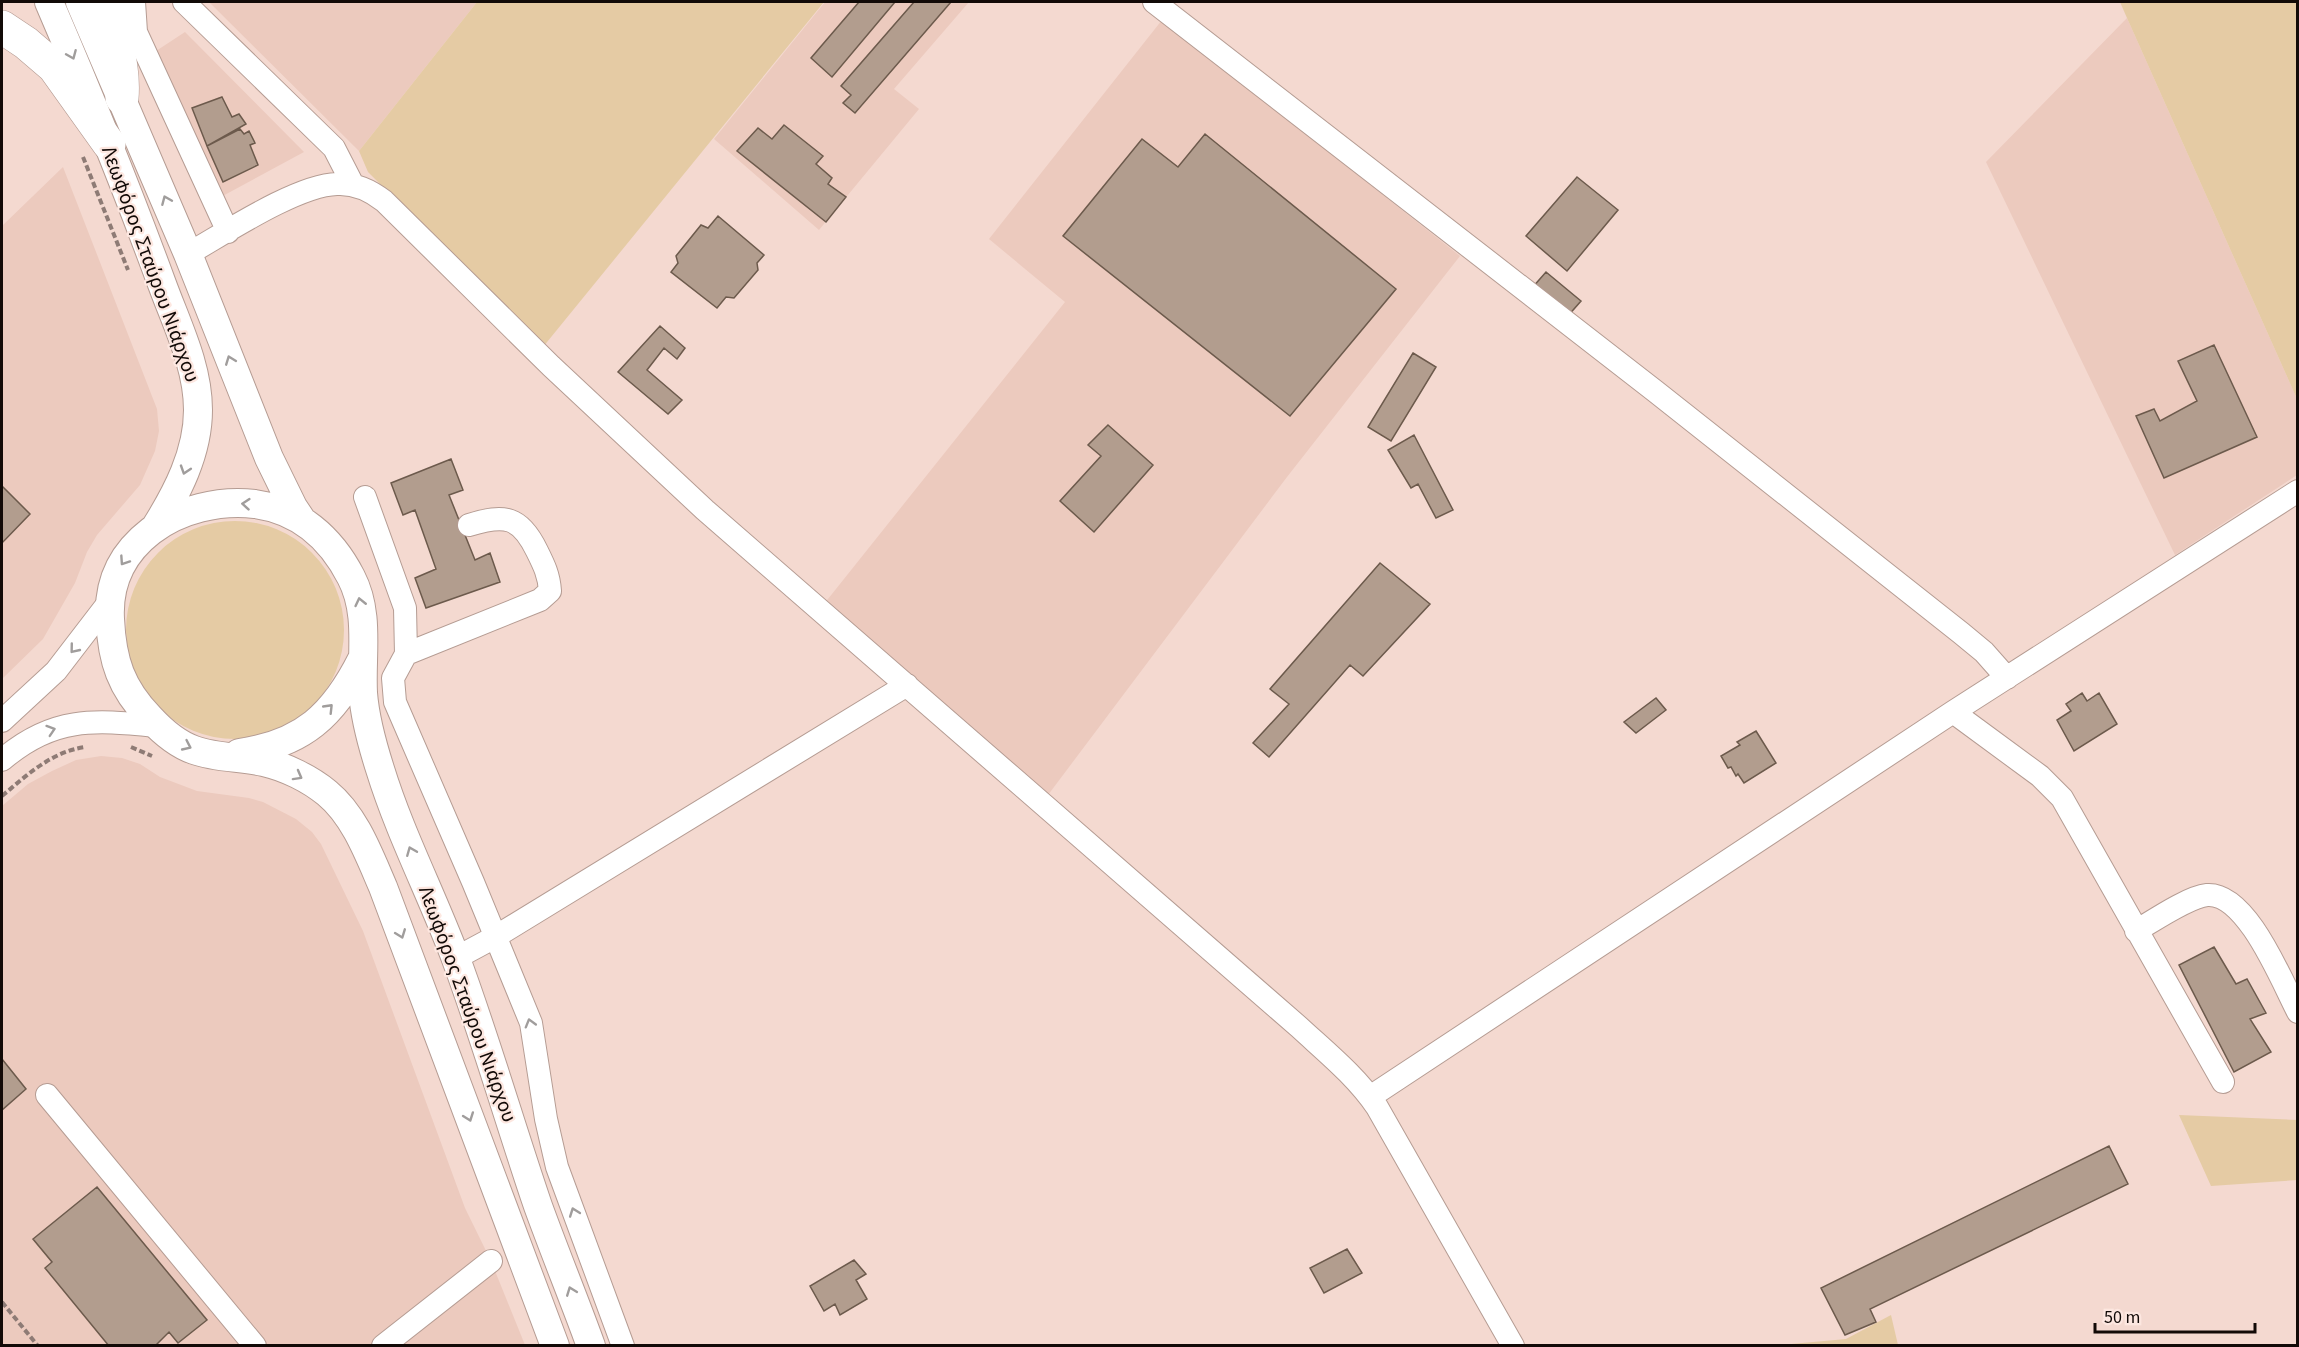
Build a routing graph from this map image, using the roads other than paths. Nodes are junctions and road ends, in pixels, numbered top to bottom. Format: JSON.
{"nodes":[{"id":1,"x":49,"y":2,"type":"edge"},
{"id":2,"x":80,"y":2,"type":"edge"},
{"id":3,"x":108,"y":2,"type":"edge"},
{"id":4,"x":134,"y":2,"type":"edge"},
{"id":5,"x":184,"y":2,"type":"edge"},
{"id":6,"x":1154,"y":2,"type":"edge"},
{"id":7,"x":2,"y":27,"type":"edge"},
{"id":8,"x":122,"y":98,"type":"junction"},
{"id":9,"x":94,"y":146,"type":"junction"},
{"id":10,"x":353,"y":185,"type":"junction"},
{"id":11,"x":228,"y":232,"type":"junction"},
{"id":12,"x":188,"y":254,"type":"junction"},
{"id":13,"x":2298,"y":491,"type":"edge"},
{"id":14,"x":365,"y":497,"type":"dead end"},
{"id":15,"x":301,"y":519,"type":"junction"},
{"id":16,"x":468,"y":525,"type":"dead end"},
{"id":17,"x":155,"y":528,"type":"junction"},
{"id":18,"x":109,"y":602,"type":"junction"},
{"id":19,"x":406,"y":654,"type":"junction"},
{"id":20,"x":362,"y":660,"type":"junction"},
{"id":21,"x":2007,"y":678,"type":"junction"},
{"id":22,"x":907,"y":685,"type":"junction"},
{"id":23,"x":1953,"y":712,"type":"junction"},
{"id":24,"x":2,"y":721,"type":"edge"},
{"id":25,"x":157,"y":726,"type":"junction"},
{"id":26,"x":222,"y":756,"type":"junction"},
{"id":27,"x":2,"y":760,"type":"edge"},
{"id":28,"x":2136,"y":931,"type":"junction"},
{"id":29,"x":495,"y":937,"type":"junction"},
{"id":30,"x":456,"y":958,"type":"junction"},
{"id":31,"x":2298,"y":1012,"type":"edge"},
{"id":32,"x":2223,"y":1082,"type":"dead end"},
{"id":33,"x":47,"y":1095,"type":"dead end"},
{"id":34,"x":1370,"y":1097,"type":"junction"},
{"id":35,"x":491,"y":1261,"type":"dead end"},
{"id":36,"x":255,"y":1346,"type":"edge"},
{"id":37,"x":383,"y":1346,"type":"edge"},
{"id":38,"x":555,"y":1346,"type":"edge"},
{"id":39,"x":591,"y":1346,"type":"edge"},
{"id":40,"x":623,"y":1346,"type":"edge"},
{"id":41,"x":1513,"y":1346,"type":"edge"}],
"edges":[{"from":1,"to":9,"type":"main road","name":"Λεωφόρος Σταύρου Νιάρχου","one_way":true},
{"from":2,"to":8,"type":"main road","name":"Λεωφόρος Σταύρου Νιάρχου"},
{"from":3,"to":8,"type":"highway"},
{"from":4,"to":11,"type":"street"},
{"from":5,"to":10,"type":"street"},
{"from":6,"to":21,"type":"street"},
{"from":7,"to":9,"type":"highway"},
{"from":12,"to":8,"type":"main road","name":"Λεωφόρος Σταύρου Νιάρχου","one_way":true},
{"from":9,"to":17,"type":"main road","name":"Λεωφόρος Σταύρου Νιάρχου","one_way":true},
{"from":10,"to":11,"type":"street"},
{"from":10,"to":22,"type":"street"},
{"from":11,"to":12,"type":"street"},
{"from":15,"to":12,"type":"main road","name":"Λεωφόρος Σταύρου Νιάρχου","one_way":true},
{"from":13,"to":21,"type":"street"},
{"from":14,"to":19,"type":"street"},
{"from":15,"to":17,"type":"main road","name":"Λεωφόρος Σταύρου Νιάρχου","one_way":true},
{"from":20,"to":15,"type":"main road","name":"Λεωφόρος Σταύρου Νιάρχου","one_way":true},
{"from":16,"to":19,"type":"street"},
{"from":17,"to":18,"type":"main road","name":"Λεωφόρος Σταύρου Νιάρχου","one_way":true},
{"from":18,"to":24,"type":"street","one_way":true},
{"from":18,"to":25,"type":"main road","name":"Λεωφόρος Σταύρου Νιάρχου"},
{"from":19,"to":29,"type":"street"},
{"from":26,"to":20,"type":"main road","name":"Λεωφόρος Σταύρου Νιάρχου","one_way":true},
{"from":30,"to":20,"type":"main road","name":"Λεωφόρος Σταύρου Νιάρχου","one_way":true},
{"from":21,"to":23,"type":"street"},
{"from":22,"to":29,"type":"street"},
{"from":22,"to":34,"type":"street"},
{"from":23,"to":28,"type":"street"},
{"from":23,"to":34,"type":"street"},
{"from":25,"to":26,"type":"main road","name":"Λεωφόρος Σταύρου Νιάρχου","one_way":true},
{"from":27,"to":25,"type":"street","one_way":true},
{"from":26,"to":38,"type":"main road","name":"Λεωφόρος Σταύρου Νιάρχου","one_way":true},
{"from":28,"to":31,"type":"street"},
{"from":28,"to":32,"type":"street"},
{"from":29,"to":30,"type":"street"},
{"from":40,"to":29,"type":"street","one_way":true},
{"from":39,"to":30,"type":"main road","name":"Λεωφόρος Σταύρου Νιάρχου","one_way":true},
{"from":33,"to":36,"type":"street"},
{"from":34,"to":41,"type":"street"},
{"from":35,"to":37,"type":"street"}]}
